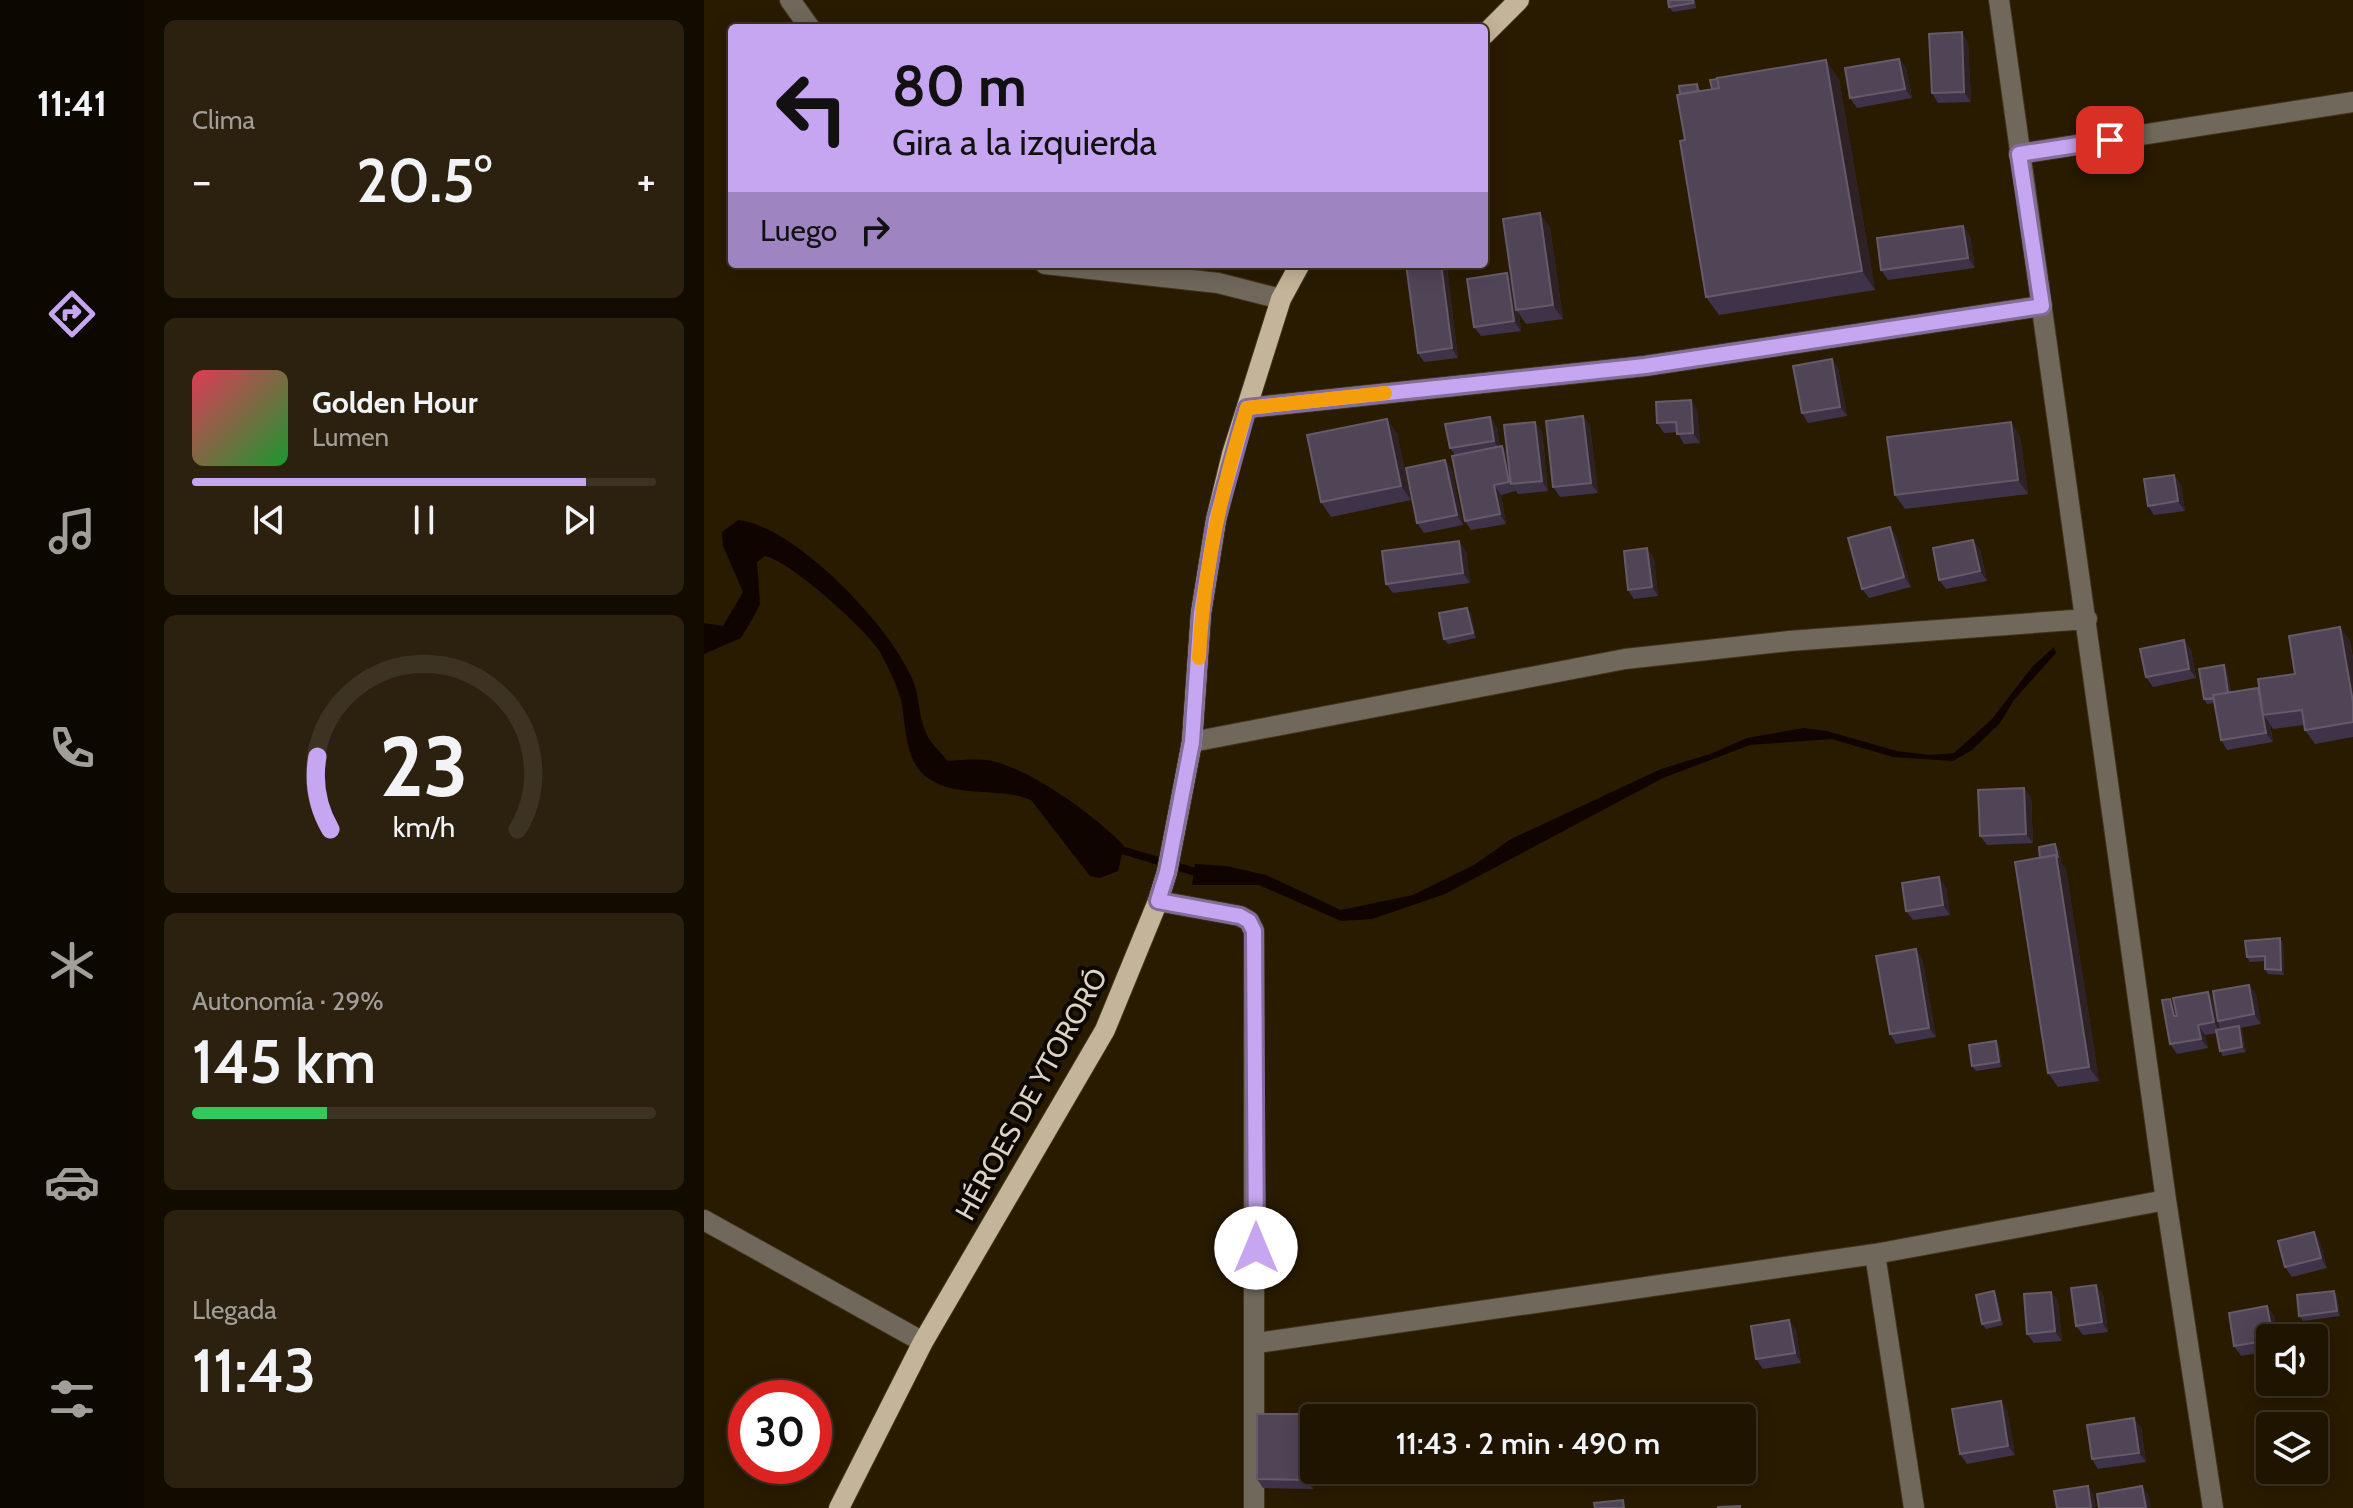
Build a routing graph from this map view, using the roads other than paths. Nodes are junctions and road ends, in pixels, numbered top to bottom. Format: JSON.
{"nodes":[{"id":1,"x":790,"y":0,"type":"edge"},
{"id":2,"x":1519,"y":0,"type":"edge"},
{"id":3,"x":1999,"y":0,"type":"edge"},
{"id":4,"x":807,"y":24,"type":"edge"},
{"id":5,"x":1488,"y":31,"type":"edge"},
{"id":6,"x":2353,"y":102,"type":"edge"},
{"id":7,"x":2019,"y":154,"type":"junction"},
{"id":8,"x":1081,"y":268,"type":"edge"},
{"id":9,"x":1298,"y":268,"type":"edge"},
{"id":10,"x":1281,"y":299,"type":"junction"},
{"id":11,"x":2042,"y":306,"type":"junction"},
{"id":12,"x":1247,"y":408,"type":"junction"},
{"id":13,"x":2087,"y":619,"type":"junction"},
{"id":14,"x":1192,"y":742,"type":"junction"},
{"id":15,"x":1158,"y":901,"type":"junction"},
{"id":16,"x":2166,"y":1200,"type":"junction"},
{"id":17,"x":704,"y":1220,"type":"edge"},
{"id":18,"x":1875,"y":1254,"type":"junction"},
{"id":19,"x":923,"y":1342,"type":"junction"},
{"id":20,"x":1257,"y":1343,"type":"junction"},
{"id":21,"x":839,"y":1508,"type":"edge"},
{"id":22,"x":1254,"y":1508,"type":"edge"},
{"id":23,"x":1914,"y":1508,"type":"edge"},
{"id":24,"x":2213,"y":1508,"type":"edge"}],
"edges":[{"from":1,"to":4,"type":"street"},
{"from":2,"to":5,"type":"main road"},
{"from":3,"to":7,"type":"street"},
{"from":6,"to":7,"type":"street"},
{"from":7,"to":11,"type":"street"},
{"from":8,"to":10,"type":"street"},
{"from":9,"to":10,"type":"main road","name":"HÉROES DE YTORORÓ"},
{"from":10,"to":12,"type":"main road","name":"HÉROES DE YTORORÓ"},
{"from":11,"to":12,"type":"street"},
{"from":11,"to":13,"type":"street"},
{"from":12,"to":14,"type":"main road","name":"HÉROES DE YTORORÓ"},
{"from":13,"to":14,"type":"street"},
{"from":13,"to":16,"type":"street"},
{"from":14,"to":15,"type":"main road","name":"HÉROES DE YTORORÓ"},
{"from":15,"to":19,"type":"main road","name":"HÉROES DE YTORORÓ"},
{"from":15,"to":20,"type":"street"},
{"from":16,"to":18,"type":"street"},
{"from":16,"to":24,"type":"street"},
{"from":17,"to":19,"type":"street"},
{"from":18,"to":20,"type":"street"},
{"from":18,"to":23,"type":"street"},
{"from":19,"to":21,"type":"main road","name":"HÉROES DE YTORORÓ"},
{"from":20,"to":22,"type":"street"}]}
